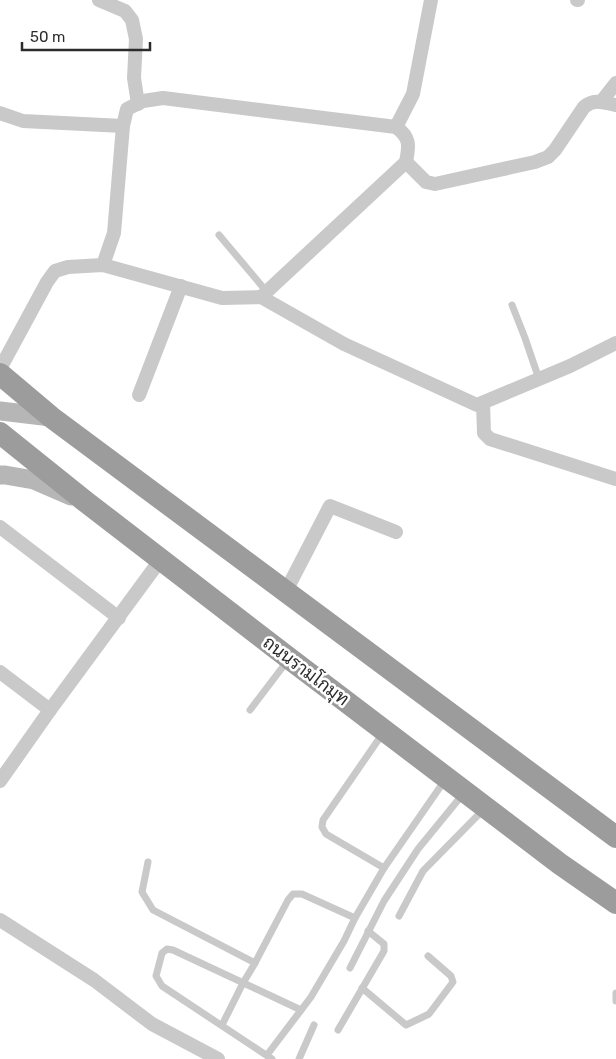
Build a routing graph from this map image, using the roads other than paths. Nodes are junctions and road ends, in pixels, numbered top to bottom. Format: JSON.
{"nodes":[{"id":1,"x":99,"y":0,"type":"edge"},
{"id":2,"x":431,"y":0,"type":"edge"},
{"id":3,"x":616,"y":83,"type":"edge"},
{"id":4,"x":601,"y":102,"type":"junction"},
{"id":5,"x":138,"y":104,"type":"junction"},
{"id":6,"x":616,"y":105,"type":"edge"},
{"id":7,"x":0,"y":113,"type":"edge"},
{"id":8,"x":123,"y":126,"type":"junction"},
{"id":9,"x":396,"y":128,"type":"junction"},
{"id":10,"x":406,"y":162,"type":"junction"},
{"id":11,"x":219,"y":235,"type":"dead end"},
{"id":12,"x":104,"y":265,"type":"junction"},
{"id":13,"x":181,"y":286,"type":"junction"},
{"id":14,"x":264,"y":295,"type":"junction"},
{"id":15,"x":512,"y":305,"type":"dead end"},
{"id":16,"x":616,"y":343,"type":"edge"},
{"id":17,"x":0,"y":368,"type":"edge"},
{"id":18,"x":0,"y":374,"type":"edge"},
{"id":19,"x":539,"y":379,"type":"junction"},
{"id":20,"x":139,"y":394,"type":"dead end"},
{"id":21,"x":483,"y":403,"type":"junction"},
{"id":22,"x":0,"y":412,"type":"edge"},
{"id":23,"x":51,"y":416,"type":"junction"},
{"id":24,"x":0,"y":433,"type":"edge"},
{"id":25,"x":0,"y":476,"type":"edge"},
{"id":26,"x":616,"y":479,"type":"edge"},
{"id":27,"x":86,"y":502,"type":"junction"},
{"id":28,"x":0,"y":527,"type":"edge"},
{"id":29,"x":396,"y":532,"type":"dead end"},
{"id":30,"x":161,"y":560,"type":"junction"},
{"id":31,"x":286,"y":592,"type":"junction"},
{"id":32,"x":119,"y":618,"type":"junction"},
{"id":33,"x":290,"y":658,"type":"junction"},
{"id":34,"x":0,"y":672,"type":"edge"},
{"id":35,"x":50,"y":710,"type":"junction"},
{"id":36,"x":250,"y":710,"type":"dead end"},
{"id":37,"x":385,"y":731,"type":"junction"},
{"id":38,"x":446,"y":778,"type":"junction"},
{"id":39,"x":0,"y":781,"type":"edge"},
{"id":40,"x":465,"y":792,"type":"junction"},
{"id":41,"x":485,"y":808,"type":"junction"},
{"id":42,"x":616,"y":837,"type":"edge"},
{"id":43,"x":148,"y":862,"type":"dead end"},
{"id":44,"x":384,"y":868,"type":"junction"},
{"id":45,"x":616,"y":903,"type":"edge"},
{"id":46,"x":399,"y":916,"type":"dead end"},
{"id":47,"x":355,"y":918,"type":"junction"},
{"id":48,"x":0,"y":920,"type":"edge"},
{"id":49,"x":368,"y":931,"type":"junction"},
{"id":50,"x":428,"y":956,"type":"dead end"},
{"id":51,"x":255,"y":963,"type":"junction"},
{"id":52,"x":350,"y":968,"type":"dead end"},
{"id":53,"x":243,"y":983,"type":"junction"},
{"id":54,"x":362,"y":988,"type":"junction"},
{"id":55,"x":616,"y":992,"type":"edge"},
{"id":56,"x":616,"y":1001,"type":"edge"},
{"id":57,"x":301,"y":1010,"type":"junction"},
{"id":58,"x":222,"y":1025,"type":"junction"},
{"id":59,"x":314,"y":1025,"type":"dead end"},
{"id":60,"x":338,"y":1030,"type":"dead end"},
{"id":61,"x":269,"y":1057,"type":"edge"},
{"id":62,"x":218,"y":1059,"type":"edge"},
{"id":63,"x":299,"y":1059,"type":"edge"}],
"edges":[{"from":1,"to":5,"type":"street"},
{"from":2,"to":9,"type":"street"},
{"from":3,"to":4,"type":"street"},
{"from":4,"to":6,"type":"street"},
{"from":4,"to":10,"type":"street"},
{"from":5,"to":8,"type":"street"},
{"from":5,"to":9,"type":"street"},
{"from":7,"to":8,"type":"street"},
{"from":8,"to":12,"type":"street"},
{"from":9,"to":10,"type":"street"},
{"from":10,"to":14,"type":"street"},
{"from":11,"to":14,"type":"lane"},
{"from":12,"to":13,"type":"street"},
{"from":12,"to":17,"type":"street"},
{"from":13,"to":14,"type":"street"},
{"from":13,"to":20,"type":"street"},
{"from":14,"to":21,"type":"street"},
{"from":15,"to":19,"type":"lane"},
{"from":16,"to":19,"type":"street"},
{"from":18,"to":23,"type":"highway"},
{"from":19,"to":21,"type":"street"},
{"from":21,"to":26,"type":"street"},
{"from":22,"to":23,"type":"main road"},
{"from":23,"to":31,"type":"highway"},
{"from":24,"to":27,"type":"highway","name":"ถนนรามโกมุท"},
{"from":25,"to":27,"type":"main road"},
{"from":27,"to":30,"type":"highway","name":"ถนนรามโกมุท"},
{"from":28,"to":32,"type":"street"},
{"from":29,"to":31,"type":"street"},
{"from":30,"to":32,"type":"street"},
{"from":30,"to":33,"type":"highway","name":"ถนนรามโกมุท"},
{"from":31,"to":42,"type":"highway"},
{"from":32,"to":35,"type":"street"},
{"from":33,"to":36,"type":"lane"},
{"from":33,"to":37,"type":"highway","name":"ถนนรามโกมุท"},
{"from":34,"to":35,"type":"street"},
{"from":35,"to":39,"type":"street"},
{"from":37,"to":38,"type":"highway","name":"ถนนรามโกมุท"},
{"from":37,"to":44,"type":"lane"},
{"from":38,"to":40,"type":"highway","name":"ถนนรามโกมุท"},
{"from":38,"to":44,"type":"lane"},
{"from":40,"to":41,"type":"highway","name":"ถนนรามโกมุท"},
{"from":40,"to":49,"type":"lane"},
{"from":41,"to":45,"type":"highway","name":"ถนนรามโกมุท"},
{"from":41,"to":46,"type":"lane"},
{"from":43,"to":51,"type":"lane"},
{"from":44,"to":47,"type":"lane"},
{"from":47,"to":51,"type":"lane"},
{"from":47,"to":57,"type":"lane"},
{"from":48,"to":62,"type":"street"},
{"from":49,"to":52,"type":"lane"},
{"from":49,"to":54,"type":"lane"},
{"from":50,"to":54,"type":"lane"},
{"from":51,"to":53,"type":"lane"},
{"from":53,"to":57,"type":"lane"},
{"from":53,"to":58,"type":"lane"},
{"from":53,"to":58,"type":"lane"},
{"from":54,"to":60,"type":"lane"},
{"from":55,"to":56,"type":"lane"},
{"from":57,"to":61,"type":"lane"},
{"from":58,"to":61,"type":"lane"},
{"from":59,"to":63,"type":"lane"}]}
